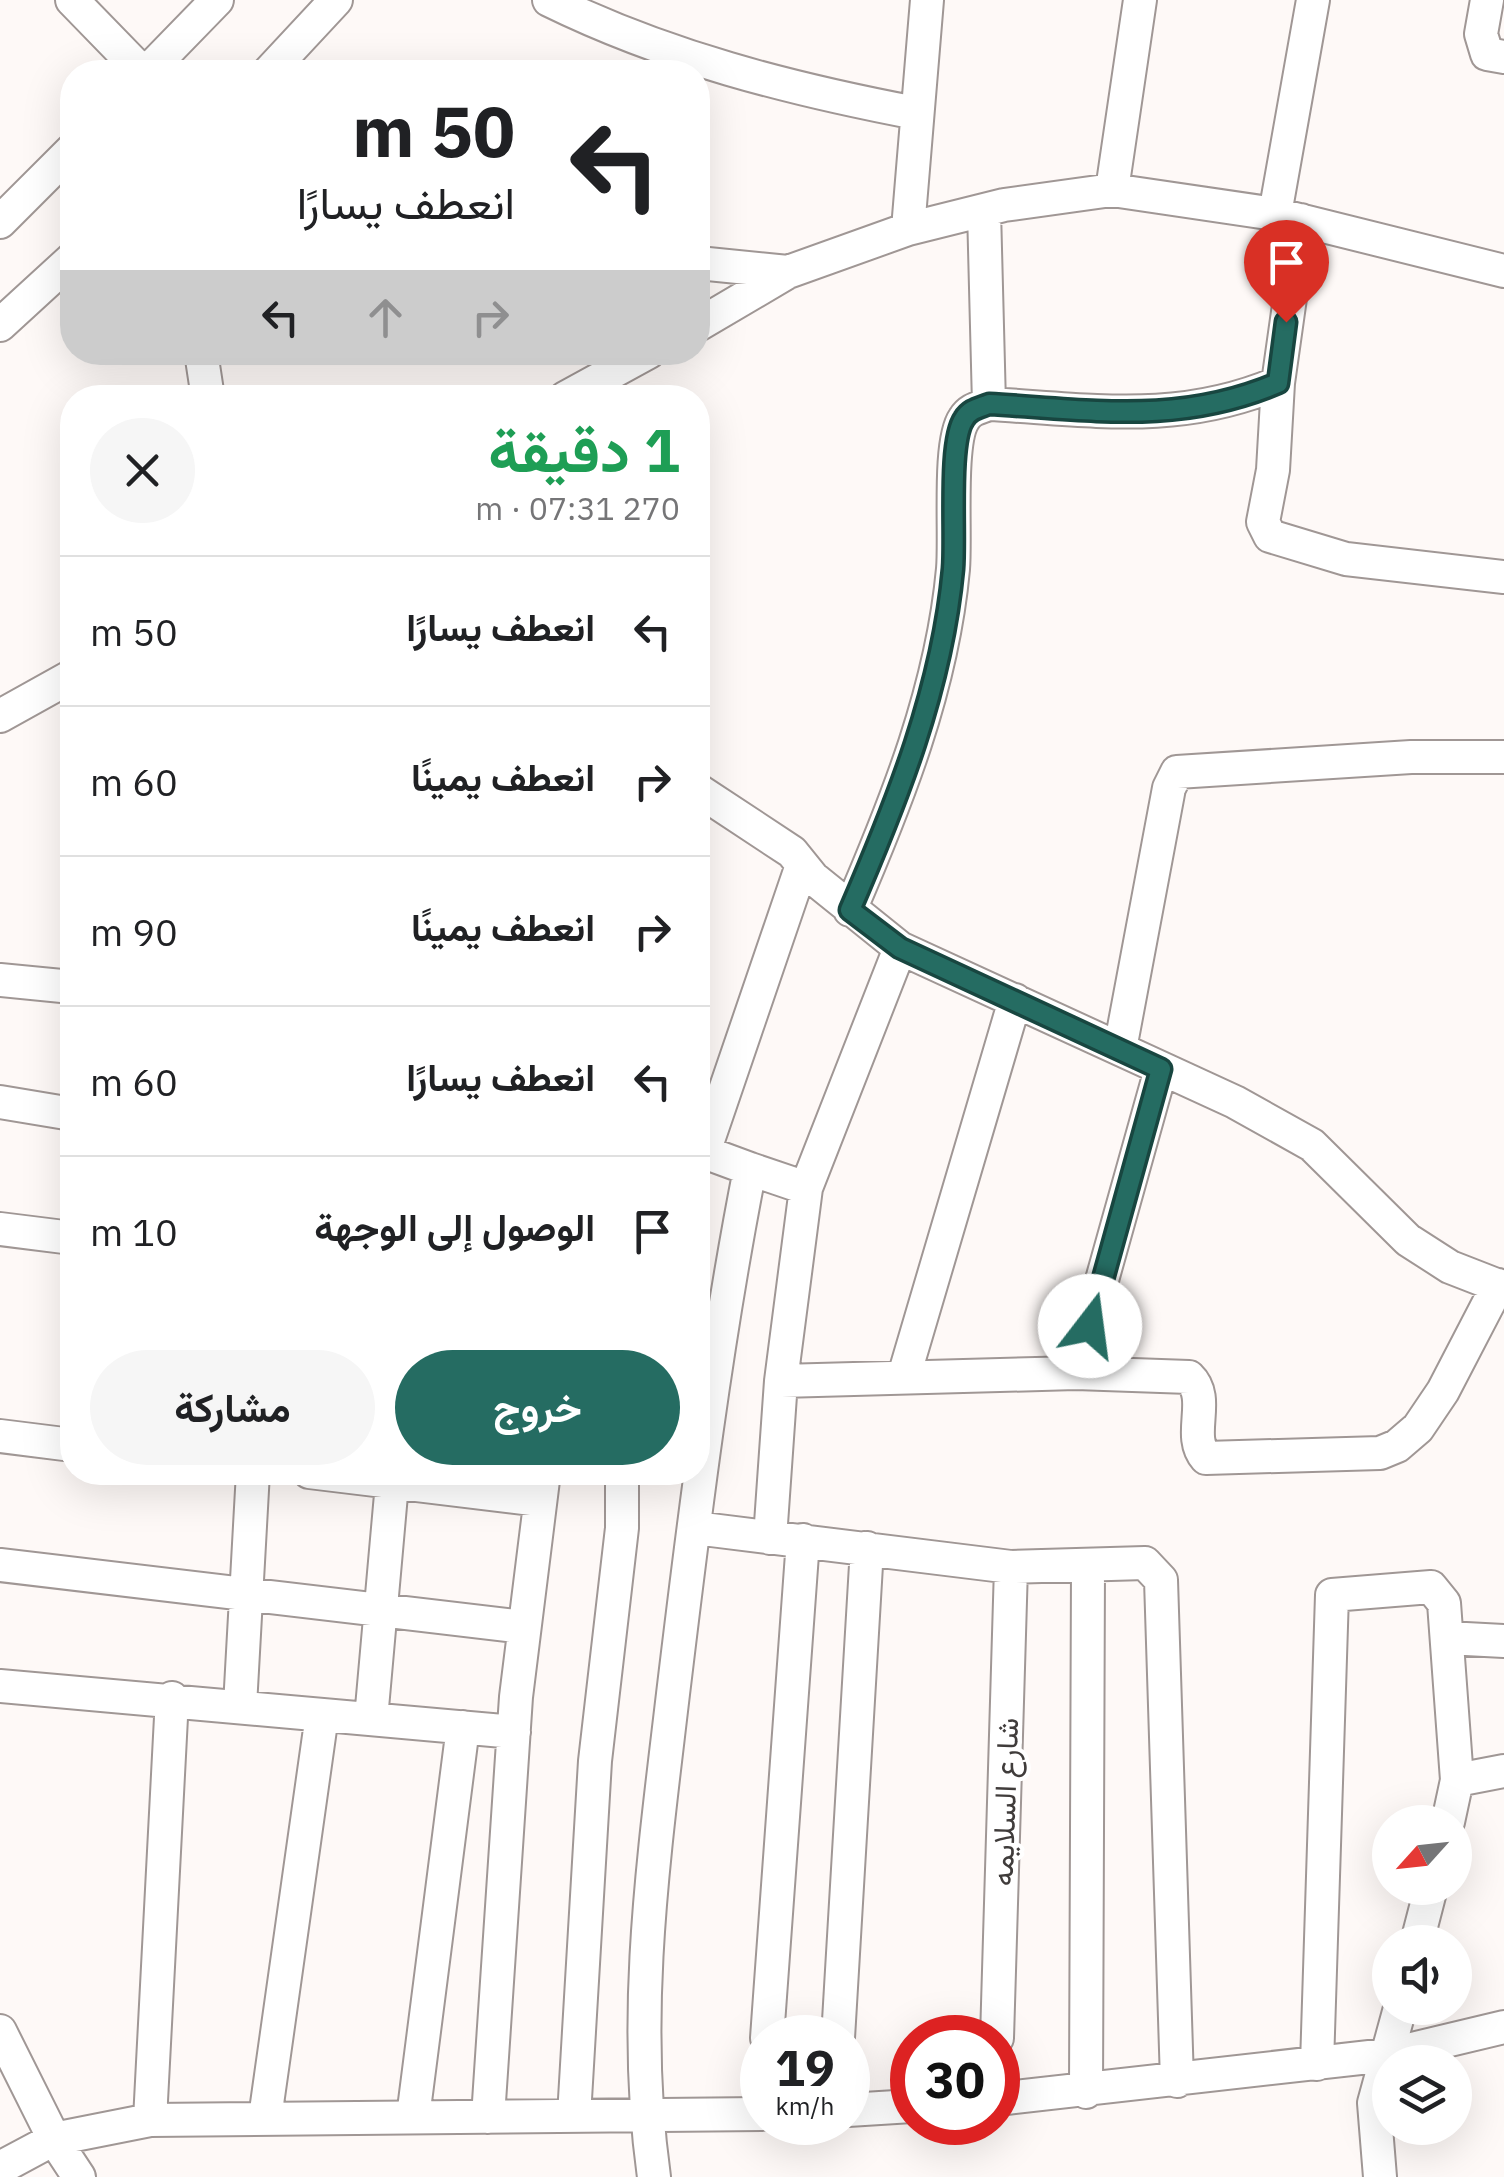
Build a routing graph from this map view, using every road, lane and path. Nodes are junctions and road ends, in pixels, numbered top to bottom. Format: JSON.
{"nodes":[{"id":1,"x":72,"y":0,"type":"edge"},
{"id":2,"x":216,"y":0,"type":"edge"},
{"id":3,"x":336,"y":0,"type":"edge"},
{"id":4,"x":549,"y":0,"type":"edge"},
{"id":5,"x":927,"y":0,"type":"edge"},
{"id":6,"x":1140,"y":0,"type":"edge"},
{"id":7,"x":1313,"y":0,"type":"edge"},
{"id":8,"x":1487,"y":0,"type":"edge"},
{"id":9,"x":644,"y":56,"type":"edge"},
{"id":10,"x":1504,"y":58,"type":"edge"},
{"id":11,"x":132,"y":60,"type":"edge"},
{"id":12,"x":156,"y":60,"type":"edge"},
{"id":13,"x":281,"y":60,"type":"edge"},
{"id":14,"x":710,"y":70,"type":"edge"},
{"id":15,"x":916,"y":113,"type":"junction"},
{"id":16,"x":60,"y":162,"type":"edge"},
{"id":17,"x":1112,"y":190,"type":"junction"},
{"id":18,"x":984,"y":210,"type":"junction"},
{"id":19,"x":1288,"y":217,"type":"junction"},
{"id":20,"x":0,"y":222,"type":"edge"},
{"id":21,"x":908,"y":229,"type":"junction"},
{"id":22,"x":710,"y":265,"type":"edge"},
{"id":23,"x":60,"y":270,"type":"edge"},
{"id":24,"x":1504,"y":270,"type":"edge"},
{"id":25,"x":788,"y":272,"type":"junction"},
{"id":26,"x":710,"y":318,"type":"edge"},
{"id":27,"x":0,"y":325,"type":"edge"},
{"id":28,"x":625,"y":365,"type":"edge"},
{"id":29,"x":1278,"y":383,"type":"junction"},
{"id":30,"x":589,"y":385,"type":"edge"},
{"id":31,"x":989,"y":404,"type":"junction"},
{"id":32,"x":1504,"y":577,"type":"edge"},
{"id":33,"x":60,"y":683,"type":"edge"},
{"id":34,"x":0,"y":716,"type":"edge"},
{"id":35,"x":1504,"y":757,"type":"edge"},
{"id":36,"x":710,"y":798,"type":"edge"},
{"id":37,"x":802,"y":864,"type":"junction"},
{"id":38,"x":850,"y":910,"type":"junction"},
{"id":39,"x":900,"y":948,"type":"junction"},
{"id":40,"x":0,"y":980,"type":"edge"},
{"id":41,"x":60,"y":986,"type":"edge"},
{"id":42,"x":1015,"y":1000,"type":"junction"},
{"id":43,"x":1120,"y":1050,"type":"junction"},
{"id":44,"x":1161,"y":1069,"type":"junction"},
{"id":45,"x":0,"y":1102,"type":"edge"},
{"id":46,"x":60,"y":1112,"type":"edge"},
{"id":47,"x":710,"y":1125,"type":"edge"},
{"id":48,"x":710,"y":1154,"type":"edge"},
{"id":49,"x":750,"y":1169,"type":"junction"},
{"id":50,"x":806,"y":1188,"type":"junction"},
{"id":51,"x":0,"y":1229,"type":"edge"},
{"id":52,"x":60,"y":1236,"type":"edge"},
{"id":53,"x":1501,"y":1286,"type":"edge"},
{"id":54,"x":1076,"y":1373,"type":"junction"},
{"id":55,"x":904,"y":1376,"type":"junction"},
{"id":56,"x":782,"y":1381,"type":"junction"},
{"id":57,"x":710,"y":1430,"type":"edge"},
{"id":58,"x":0,"y":1436,"type":"edge"},
{"id":59,"x":60,"y":1444,"type":"edge"},
{"id":60,"x":252,"y":1485,"type":"edge"},
{"id":61,"x":392,"y":1485,"type":"edge"},
{"id":62,"x":622,"y":1485,"type":"edge"},
{"id":63,"x":702,"y":1485,"type":"edge"},
{"id":64,"x":542,"y":1486,"type":"edge"},
{"id":65,"x":695,"y":1528,"type":"junction"},
{"id":66,"x":787,"y":1539,"type":"junction"},
{"id":67,"x":868,"y":1548,"type":"junction"},
{"id":68,"x":0,"y":1565,"type":"edge"},
{"id":69,"x":1011,"y":1567,"type":"junction"},
{"id":70,"x":1088,"y":1568,"type":"junction"},
{"id":71,"x":247,"y":1594,"type":"junction"},
{"id":72,"x":380,"y":1610,"type":"junction"},
{"id":73,"x":524,"y":1628,"type":"junction"},
{"id":74,"x":1447,"y":1638,"type":"junction"},
{"id":75,"x":1504,"y":1641,"type":"edge"},
{"id":76,"x":0,"y":1686,"type":"edge"},
{"id":77,"x":172,"y":1698,"type":"junction"},
{"id":78,"x":240,"y":1706,"type":"junction"},
{"id":79,"x":322,"y":1715,"type":"junction"},
{"id":80,"x":371,"y":1719,"type":"junction"},
{"id":81,"x":462,"y":1727,"type":"junction"},
{"id":82,"x":514,"y":1732,"type":"junction"},
{"id":83,"x":1504,"y":1771,"type":"edge"},
{"id":84,"x":1457,"y":1780,"type":"junction"},
{"id":85,"x":1452,"y":1805,"type":"edge"},
{"id":86,"x":768,"y":2015,"type":"edge"},
{"id":87,"x":839,"y":2015,"type":"edge"},
{"id":88,"x":998,"y":2015,"type":"edge"},
{"id":89,"x":1504,"y":2027,"type":"edge"},
{"id":90,"x":0,"y":2032,"type":"edge"},
{"id":91,"x":1429,"y":2045,"type":"edge"},
{"id":92,"x":1372,"y":2057,"type":"edge"},
{"id":93,"x":1317,"y":2064,"type":"junction"},
{"id":94,"x":1177,"y":2082,"type":"junction"},
{"id":95,"x":1086,"y":2092,"type":"junction"},
{"id":96,"x":1020,"y":2097,"type":"edge"},
{"id":97,"x":740,"y":2114,"type":"edge"},
{"id":98,"x":574,"y":2116,"type":"junction"},
{"id":99,"x":646,"y":2116,"type":"junction"},
{"id":100,"x":413,"y":2117,"type":"junction"},
{"id":101,"x":488,"y":2117,"type":"junction"},
{"id":102,"x":266,"y":2118,"type":"junction"},
{"id":103,"x":150,"y":2120,"type":"junction"},
{"id":104,"x":54,"y":2138,"type":"junction"},
{"id":105,"x":1377,"y":2145,"type":"edge"},
{"id":106,"x":0,"y":2168,"type":"edge"},
{"id":107,"x":79,"y":2177,"type":"edge"},
{"id":108,"x":654,"y":2177,"type":"edge"},
{"id":109,"x":1380,"y":2177,"type":"edge"}],
"edges":[{"from":1,"to":11,"type":"street"},
{"from":2,"to":12,"type":"street"},
{"from":3,"to":13,"type":"street"},
{"from":4,"to":9,"type":"street"},
{"from":5,"to":15,"type":"street"},
{"from":6,"to":17,"type":"street"},
{"from":7,"to":19,"type":"street"},
{"from":8,"to":10,"type":"street"},
{"from":14,"to":15,"type":"street"},
{"from":15,"to":21,"type":"street"},
{"from":16,"to":20,"type":"street"},
{"from":17,"to":18,"type":"street"},
{"from":17,"to":19,"type":"street"},
{"from":18,"to":21,"type":"street"},
{"from":18,"to":31,"type":"street"},
{"from":19,"to":24,"type":"street"},
{"from":19,"to":29,"type":"street"},
{"from":21,"to":25,"type":"street"},
{"from":22,"to":25,"type":"street"},
{"from":23,"to":27,"type":"street"},
{"from":25,"to":26,"type":"street"},
{"from":28,"to":30,"type":"street"},
{"from":29,"to":31,"type":"street"},
{"from":29,"to":32,"type":"street"},
{"from":31,"to":38,"type":"street"},
{"from":33,"to":34,"type":"street"},
{"from":35,"to":43,"type":"street"},
{"from":36,"to":37,"type":"street"},
{"from":37,"to":38,"type":"street"},
{"from":37,"to":47,"type":"street"},
{"from":38,"to":39,"type":"street"},
{"from":39,"to":42,"type":"street"},
{"from":39,"to":50,"type":"street"},
{"from":40,"to":41,"type":"street"},
{"from":42,"to":43,"type":"street"},
{"from":42,"to":55,"type":"street"},
{"from":43,"to":44,"type":"street"},
{"from":44,"to":53,"type":"street"},
{"from":44,"to":54,"type":"street"},
{"from":45,"to":46,"type":"street"},
{"from":48,"to":49,"type":"street"},
{"from":49,"to":50,"type":"street"},
{"from":49,"to":57,"type":"street"},
{"from":50,"to":56,"type":"street"},
{"from":51,"to":52,"type":"street"},
{"from":53,"to":54,"type":"street"},
{"from":54,"to":55,"type":"street"},
{"from":55,"to":56,"type":"street"},
{"from":56,"to":66,"type":"street"},
{"from":58,"to":59,"type":"street"},
{"from":60,"to":71,"type":"street"},
{"from":61,"to":72,"type":"street"},
{"from":62,"to":98,"type":"street"},
{"from":63,"to":65,"type":"street"},
{"from":64,"to":73,"type":"street"},
{"from":65,"to":66,"type":"street"},
{"from":65,"to":99,"type":"street"},
{"from":66,"to":67,"type":"street"},
{"from":66,"to":86,"type":"street"},
{"from":67,"to":69,"type":"street"},
{"from":67,"to":87,"type":"street"},
{"from":68,"to":71,"type":"street"},
{"from":69,"to":70,"type":"street"},
{"from":69,"to":88,"type":"street","name":"شارع السلايمه"},
{"from":70,"to":94,"type":"street"},
{"from":70,"to":95,"type":"street"},
{"from":71,"to":72,"type":"street"},
{"from":71,"to":78,"type":"street"},
{"from":72,"to":73,"type":"street"},
{"from":72,"to":80,"type":"street"},
{"from":73,"to":82,"type":"street"},
{"from":74,"to":75,"type":"street"},
{"from":74,"to":84,"type":"street"},
{"from":74,"to":93,"type":"street"},
{"from":76,"to":77,"type":"street"},
{"from":77,"to":78,"type":"street"},
{"from":77,"to":103,"type":"street"},
{"from":78,"to":79,"type":"street"},
{"from":79,"to":80,"type":"street"},
{"from":79,"to":102,"type":"street"},
{"from":80,"to":81,"type":"street"},
{"from":81,"to":82,"type":"street"},
{"from":81,"to":100,"type":"street"},
{"from":82,"to":101,"type":"street"},
{"from":83,"to":84,"type":"street"},
{"from":84,"to":85,"type":"street"},
{"from":89,"to":91,"type":"street"},
{"from":90,"to":104,"type":"street"},
{"from":92,"to":93,"type":"street"},
{"from":93,"to":94,"type":"street"},
{"from":94,"to":95,"type":"street"},
{"from":95,"to":96,"type":"street"},
{"from":97,"to":99,"type":"street"},
{"from":98,"to":99,"type":"street"},
{"from":98,"to":101,"type":"street"},
{"from":99,"to":108,"type":"street"},
{"from":100,"to":101,"type":"street"},
{"from":100,"to":102,"type":"street"},
{"from":102,"to":103,"type":"street"},
{"from":103,"to":104,"type":"street"},
{"from":104,"to":106,"type":"street"},
{"from":104,"to":107,"type":"street"},
{"from":105,"to":109,"type":"street"}]}
